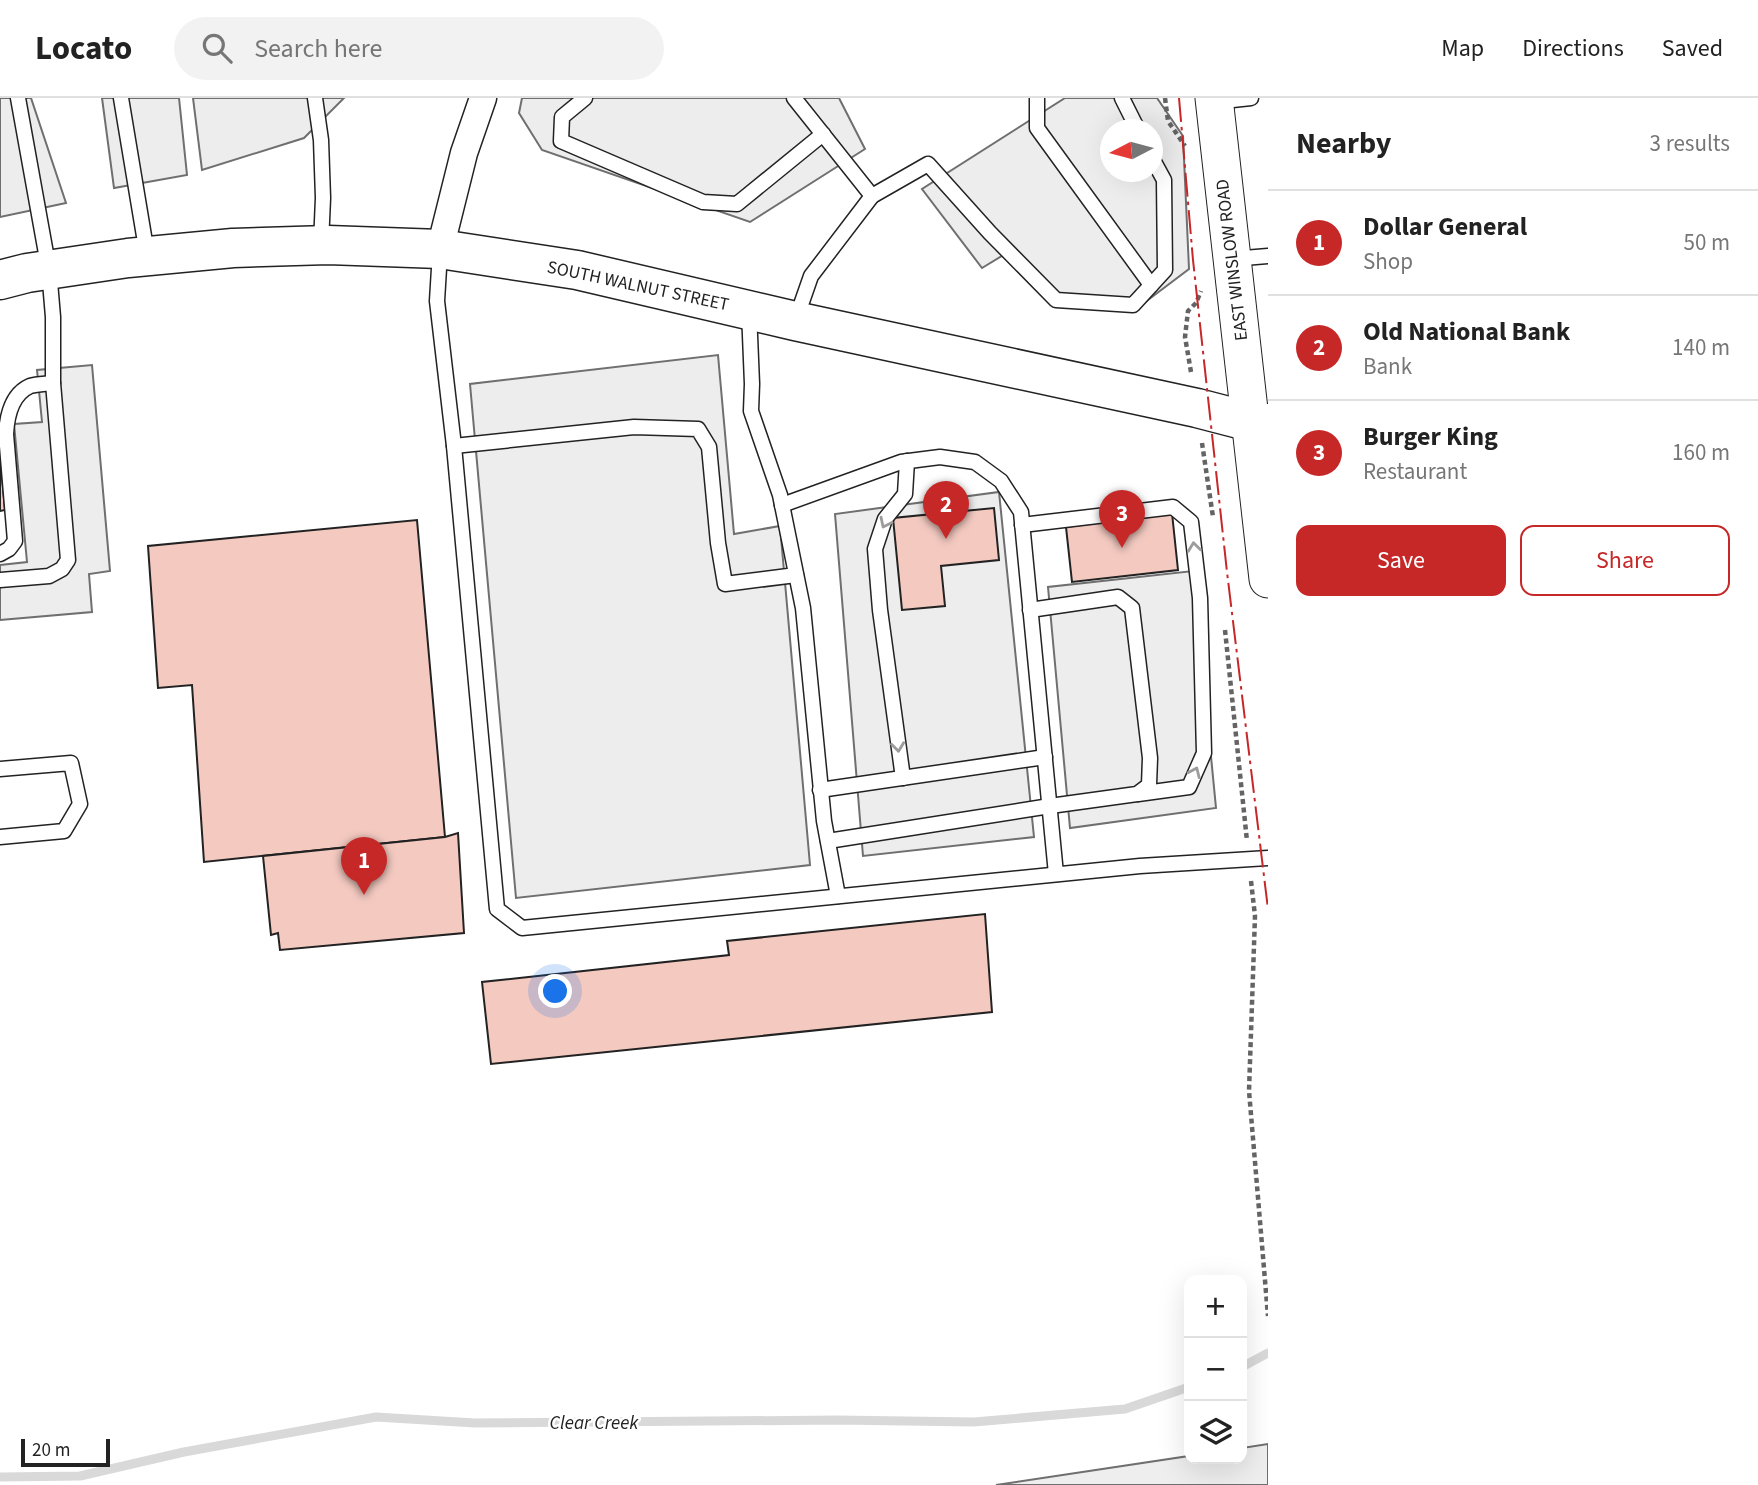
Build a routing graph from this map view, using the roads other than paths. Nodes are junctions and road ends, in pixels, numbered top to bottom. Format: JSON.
{"nodes":[{"id":1,"x":18,"y":98,"type":"edge"},
{"id":2,"x":121,"y":98,"type":"edge"},
{"id":3,"x":315,"y":98,"type":"edge"},
{"id":4,"x":483,"y":98,"type":"edge"},
{"id":5,"x":585,"y":98,"type":"edge"},
{"id":6,"x":793,"y":98,"type":"edge"},
{"id":7,"x":1037,"y":98,"type":"edge"},
{"id":8,"x":1122,"y":98,"type":"edge"},
{"id":9,"x":1251,"y":98,"type":"edge"},
{"id":10,"x":1214,"y":100,"type":"edge"},
{"id":11,"x":1132,"y":119,"type":"edge"},
{"id":12,"x":822,"y":134,"type":"junction"},
{"id":13,"x":1163,"y":178,"type":"edge"},
{"id":14,"x":872,"y":196,"type":"junction"},
{"id":15,"x":321,"y":246,"type":"junction"},
{"id":16,"x":440,"y":248,"type":"junction"},
{"id":17,"x":148,"y":256,"type":"junction"},
{"id":18,"x":1268,"y":256,"type":"edge"},
{"id":19,"x":1232,"y":259,"type":"junction"},
{"id":20,"x":49,"y":270,"type":"junction"},
{"id":21,"x":0,"y":280,"type":"edge"},
{"id":22,"x":1151,"y":285,"type":"junction"},
{"id":23,"x":749,"y":310,"type":"junction"},
{"id":24,"x":795,"y":321,"type":"junction"},
{"id":25,"x":52,"y":383,"type":"junction"},
{"id":26,"x":1259,"y":423,"type":"edge"},
{"id":27,"x":454,"y":446,"type":"junction"},
{"id":28,"x":907,"y":461,"type":"junction"},
{"id":29,"x":782,"y":505,"type":"junction"},
{"id":30,"x":1022,"y":525,"type":"junction"},
{"id":31,"x":0,"y":554,"type":"edge"},
{"id":32,"x":796,"y":575,"type":"junction"},
{"id":33,"x":1268,"y":579,"type":"edge"},
{"id":34,"x":0,"y":580,"type":"edge"},
{"id":35,"x":1030,"y":610,"type":"junction"},
{"id":36,"x":1045,"y":757,"type":"junction"},
{"id":37,"x":0,"y":769,"type":"edge"},
{"id":38,"x":902,"y":778,"type":"junction"},
{"id":39,"x":820,"y":790,"type":"junction"},
{"id":40,"x":1137,"y":794,"type":"junction"},
{"id":41,"x":1049,"y":806,"type":"junction"},
{"id":42,"x":0,"y":837,"type":"edge"},
{"id":43,"x":828,"y":841,"type":"junction"},
{"id":44,"x":1268,"y":858,"type":"edge"},
{"id":45,"x":1056,"y":874,"type":"junction"},
{"id":46,"x":838,"y":896,"type":"junction"}],
"edges":[{"from":1,"to":20,"type":"lane"},
{"from":2,"to":17,"type":"lane"},
{"from":3,"to":15,"type":"lane"},
{"from":4,"to":16,"type":"street"},
{"from":5,"to":12,"type":"lane"},
{"from":6,"to":12,"type":"lane"},
{"from":7,"to":22,"type":"lane"},
{"from":8,"to":11,"type":"lane"},
{"from":9,"to":10,"type":"lane"},
{"from":10,"to":19,"type":"main road","name":"EAST WINSLOW ROAD"},
{"from":12,"to":14,"type":"lane"},
{"from":13,"to":22,"type":"lane"},
{"from":14,"to":22,"type":"lane"},
{"from":14,"to":24,"type":"lane"},
{"from":15,"to":16,"type":"main road","name":"SOUTH WALNUT STREET"},
{"from":15,"to":17,"type":"main road","name":"SOUTH WALNUT STREET"},
{"from":16,"to":23,"type":"main road","name":"SOUTH WALNUT STREET"},
{"from":16,"to":27,"type":"lane"},
{"from":17,"to":20,"type":"main road","name":"SOUTH WALNUT STREET"},
{"from":18,"to":19,"type":"lane"},
{"from":19,"to":26,"type":"main road","name":"EAST WINSLOW ROAD"},
{"from":20,"to":21,"type":"main road","name":"SOUTH WALNUT STREET"},
{"from":20,"to":25,"type":"lane"},
{"from":23,"to":24,"type":"main road","name":"SOUTH WALNUT STREET"},
{"from":23,"to":29,"type":"lane"},
{"from":24,"to":26,"type":"main road","name":"SOUTH WALNUT STREET"},
{"from":25,"to":31,"type":"lane"},
{"from":25,"to":34,"type":"lane"},
{"from":26,"to":33,"type":"main road","name":"EAST WINSLOW ROAD"},
{"from":27,"to":32,"type":"lane"},
{"from":27,"to":46,"type":"lane"},
{"from":28,"to":29,"type":"lane"},
{"from":28,"to":30,"type":"lane"},
{"from":28,"to":38,"type":"lane","one_way":true},
{"from":29,"to":32,"type":"lane"},
{"from":30,"to":35,"type":"lane"},
{"from":40,"to":30,"type":"lane","one_way":true},
{"from":32,"to":39,"type":"lane"},
{"from":35,"to":36,"type":"lane"},
{"from":35,"to":40,"type":"lane"},
{"from":36,"to":38,"type":"lane"},
{"from":36,"to":41,"type":"lane"},
{"from":37,"to":42,"type":"lane"},
{"from":38,"to":39,"type":"lane"},
{"from":39,"to":43,"type":"lane"},
{"from":40,"to":41,"type":"lane"},
{"from":41,"to":43,"type":"lane"},
{"from":41,"to":45,"type":"lane"},
{"from":43,"to":46,"type":"lane"},
{"from":44,"to":45,"type":"lane"},
{"from":45,"to":46,"type":"lane"}]}
